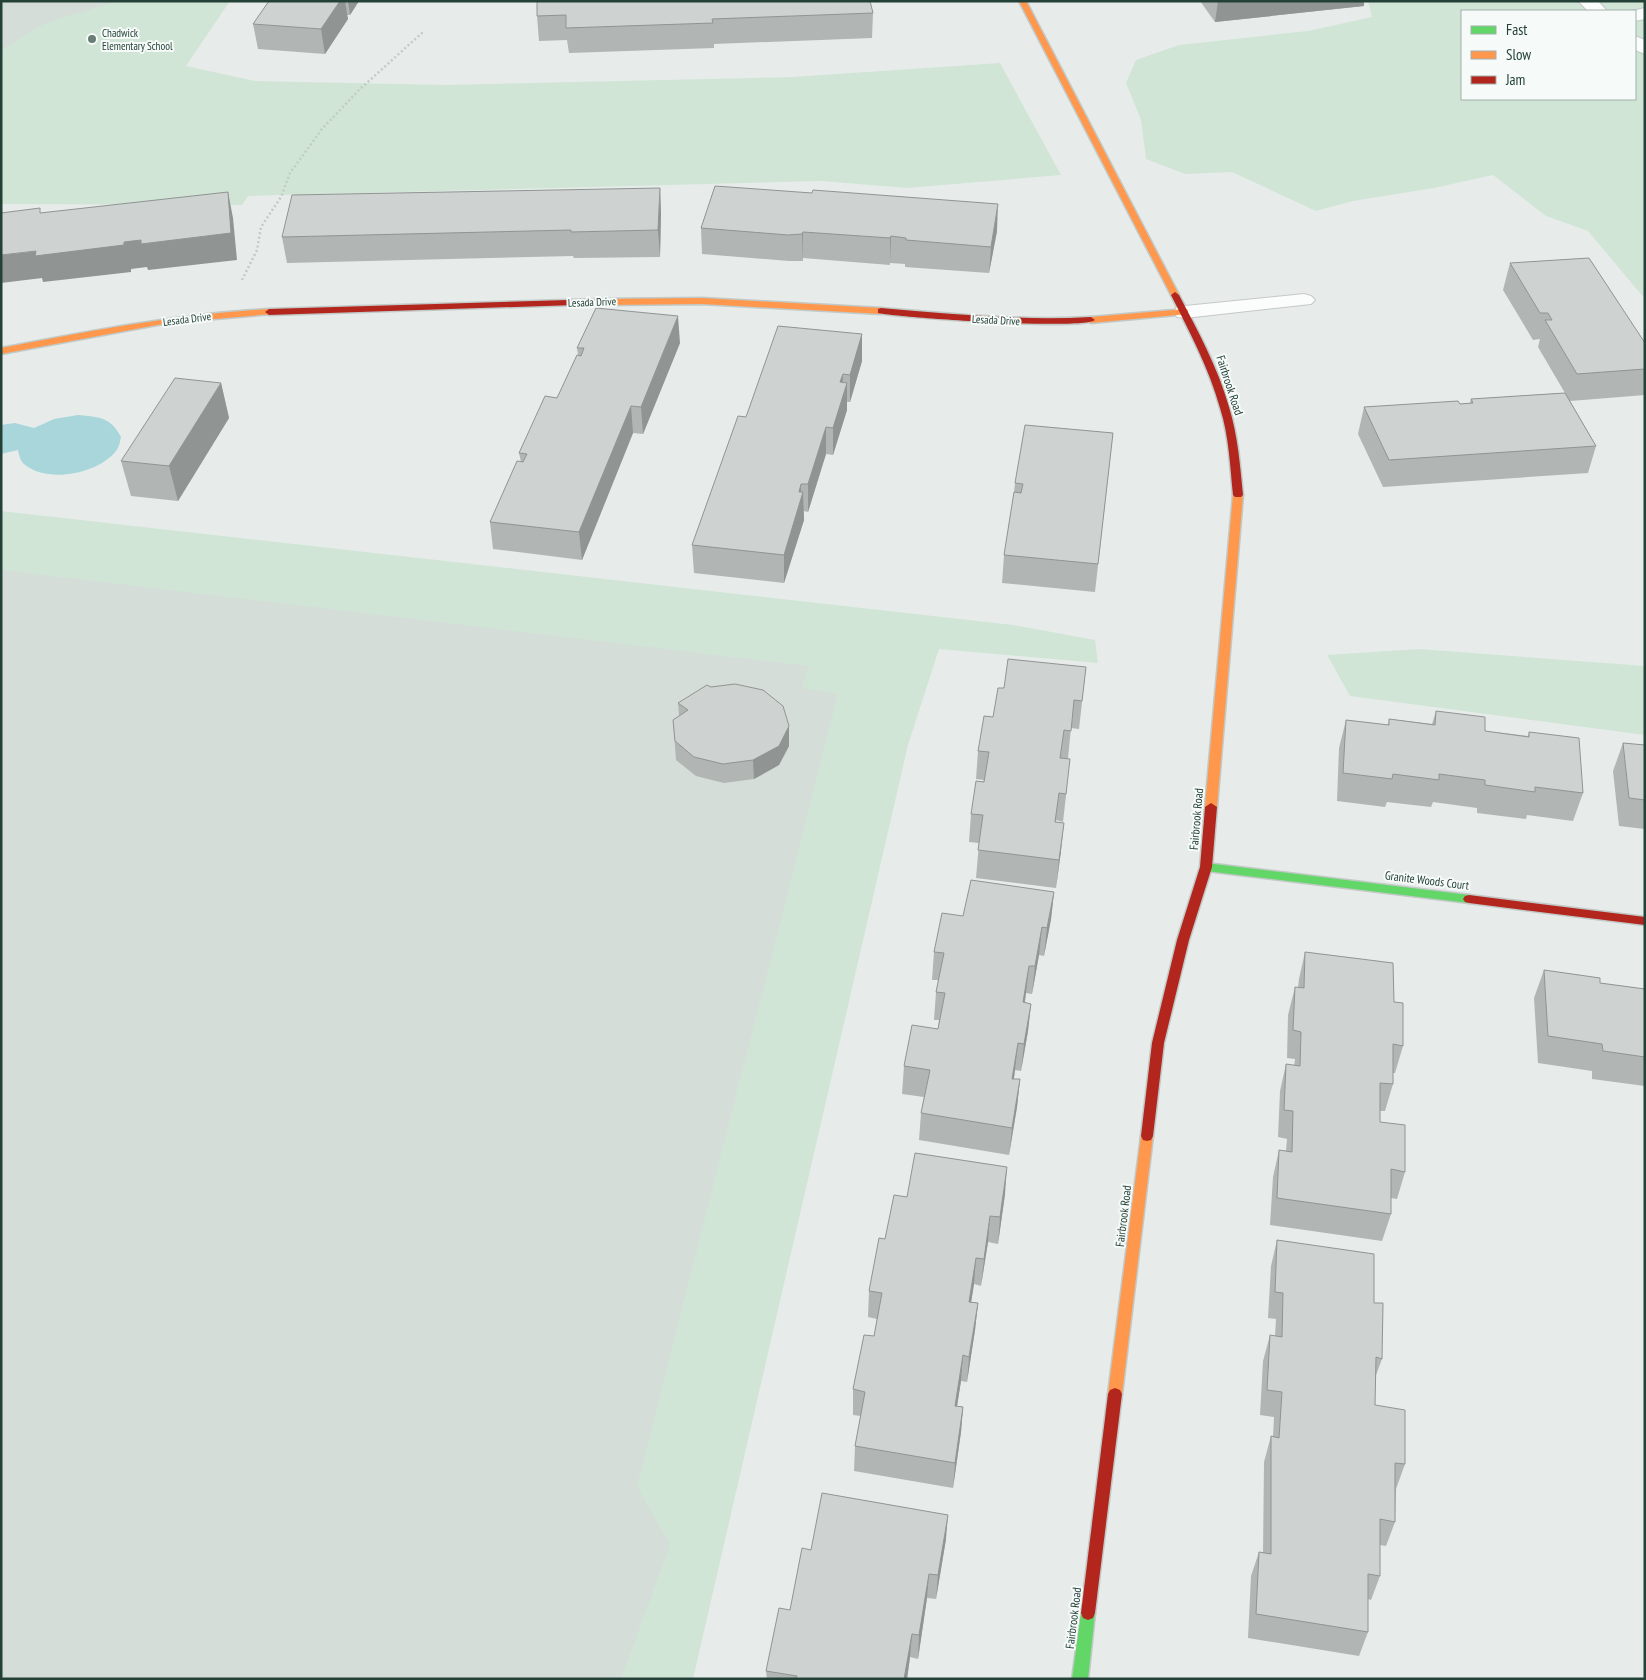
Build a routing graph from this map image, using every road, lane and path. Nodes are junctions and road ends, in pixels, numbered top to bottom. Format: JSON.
{"nodes":[{"id":1,"x":1022,"y":1,"type":"edge"},
{"id":2,"x":1586,"y":1,"type":"edge"},
{"id":3,"x":1597,"y":10,"type":"edge"},
{"id":4,"x":423,"y":32,"type":"dead end"},
{"id":5,"x":1304,"y":300,"type":"dead end"},
{"id":6,"x":1185,"y":312,"type":"junction"},
{"id":7,"x":232,"y":314,"type":"junction"},
{"id":8,"x":1,"y":351,"type":"edge"},
{"id":9,"x":1206,"y":867,"type":"junction"},
{"id":10,"x":1645,"y":921,"type":"edge"},
{"id":11,"x":1080,"y":1679,"type":"edge"}],
"edges":[{"from":1,"to":6,"type":"street","name":"Fairbrook Road"},
{"from":2,"to":3,"type":"street"},
{"from":4,"to":7,"type":"path"},
{"from":5,"to":6,"type":"street"},
{"from":6,"to":7,"type":"street","name":"Lesada Drive"},
{"from":6,"to":9,"type":"street","name":"Fairbrook Road"},
{"from":7,"to":8,"type":"street","name":"Lesada Drive"},
{"from":9,"to":10,"type":"street","name":"Granite Woods Court"},
{"from":9,"to":11,"type":"street","name":"Fairbrook Road"}]}
